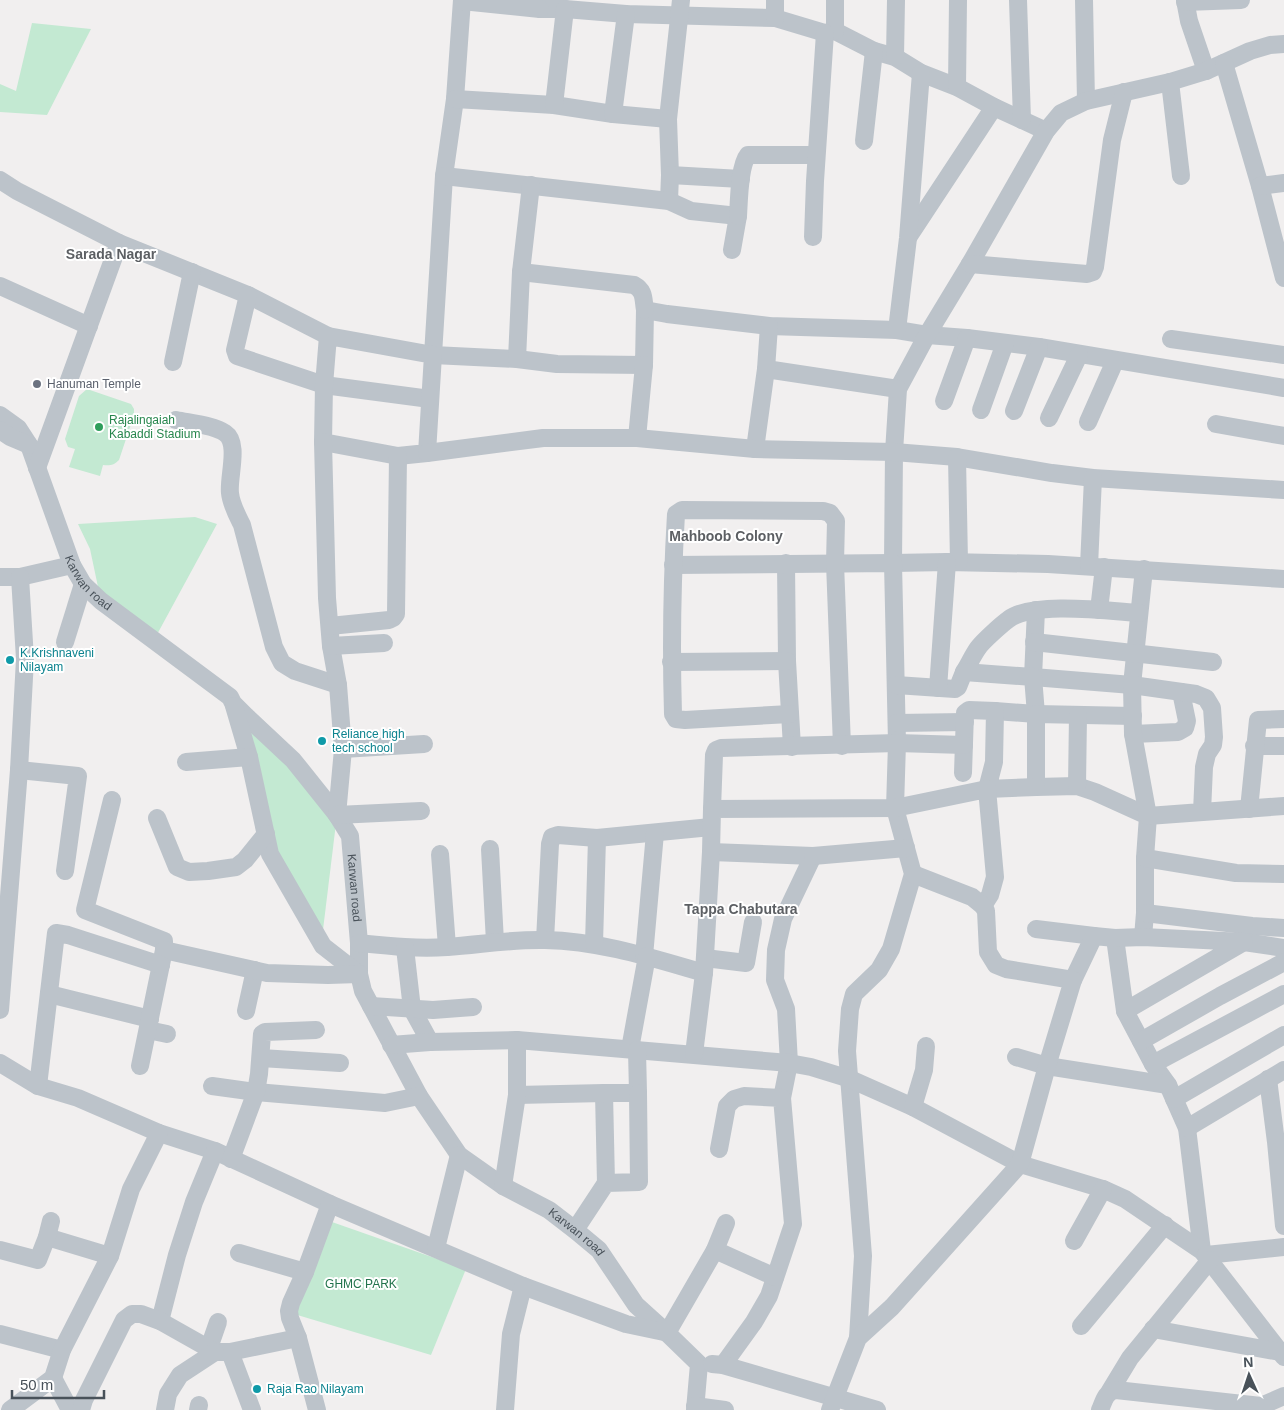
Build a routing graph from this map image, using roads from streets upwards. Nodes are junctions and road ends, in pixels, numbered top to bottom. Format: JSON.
{"nodes":[{"id":1,"x":462,"y":0,"type":"edge"},
{"id":2,"x":775,"y":0,"type":"edge"},
{"id":3,"x":835,"y":0,"type":"edge"},
{"id":4,"x":896,"y":0,"type":"edge"},
{"id":5,"x":958,"y":0,"type":"edge"},
{"id":6,"x":1018,"y":0,"type":"edge"},
{"id":7,"x":1084,"y":0,"type":"edge"},
{"id":8,"x":1242,"y":0,"type":"edge"},
{"id":9,"x":1185,"y":1,"type":"edge"},
{"id":10,"x":541,"y":4,"type":"edge"},
{"id":11,"x":680,"y":8,"type":"edge"},
{"id":12,"x":565,"y":9,"type":"junction"},
{"id":13,"x":626,"y":14,"type":"junction"},
{"id":14,"x":776,"y":18,"type":"junction"},
{"id":15,"x":830,"y":32,"type":"junction"},
{"id":16,"x":1284,"y":44,"type":"edge"},
{"id":17,"x":874,"y":51,"type":"junction"},
{"id":18,"x":895,"y":57,"type":"junction"},
{"id":19,"x":1224,"y":63,"type":"junction"},
{"id":20,"x":1206,"y":71,"type":"junction"},
{"id":21,"x":921,"y":72,"type":"junction"},
{"id":22,"x":1170,"y":82,"type":"junction"},
{"id":23,"x":957,"y":87,"type":"junction"},
{"id":24,"x":1124,"y":92,"type":"junction"},
{"id":25,"x":455,"y":99,"type":"junction"},
{"id":26,"x":1086,"y":101,"type":"junction"},
{"id":27,"x":554,"y":105,"type":"junction"},
{"id":28,"x":994,"y":107,"type":"junction"},
{"id":29,"x":613,"y":114,"type":"junction"},
{"id":30,"x":668,"y":119,"type":"junction"},
{"id":31,"x":1022,"y":120,"type":"junction"},
{"id":32,"x":1046,"y":131,"type":"junction"},
{"id":33,"x":864,"y":142,"type":"dead end"},
{"id":34,"x":816,"y":155,"type":"junction"},
{"id":35,"x":670,"y":175,"type":"junction"},
{"id":36,"x":444,"y":176,"type":"junction"},
{"id":37,"x":1180,"y":176,"type":"dead end"},
{"id":38,"x":741,"y":179,"type":"junction"},
{"id":39,"x":0,"y":180,"type":"edge"},
{"id":40,"x":1284,"y":184,"type":"edge"},
{"id":41,"x":530,"y":185,"type":"junction"},
{"id":42,"x":1260,"y":186,"type":"junction"},
{"id":43,"x":669,"y":201,"type":"junction"},
{"id":44,"x":738,"y":216,"type":"junction"},
{"id":45,"x":813,"y":237,"type":"dead end"},
{"id":46,"x":908,"y":238,"type":"junction"},
{"id":47,"x":119,"y":243,"type":"junction"},
{"id":48,"x":1280,"y":245,"type":"edge"},
{"id":49,"x":732,"y":250,"type":"dead end"},
{"id":50,"x":970,"y":264,"type":"junction"},
{"id":51,"x":192,"y":272,"type":"junction"},
{"id":52,"x":521,"y":272,"type":"junction"},
{"id":53,"x":1284,"y":278,"type":"edge"},
{"id":54,"x":0,"y":286,"type":"edge"},
{"id":55,"x":248,"y":295,"type":"junction"},
{"id":56,"x":645,"y":310,"type":"junction"},
{"id":57,"x":89,"y":326,"type":"junction"},
{"id":58,"x":769,"y":326,"type":"junction"},
{"id":59,"x":897,"y":330,"type":"junction"},
{"id":60,"x":927,"y":335,"type":"junction"},
{"id":61,"x":328,"y":336,"type":"junction"},
{"id":62,"x":967,"y":338,"type":"junction"},
{"id":63,"x":1172,"y":339,"type":"dead end"},
{"id":64,"x":1005,"y":343,"type":"junction"},
{"id":65,"x":1039,"y":348,"type":"junction"},
{"id":66,"x":433,"y":354,"type":"junction"},
{"id":67,"x":1078,"y":355,"type":"junction"},
{"id":68,"x":1284,"y":355,"type":"edge"},
{"id":69,"x":518,"y":359,"type":"junction"},
{"id":70,"x":1115,"y":361,"type":"junction"},
{"id":71,"x":173,"y":362,"type":"dead end"},
{"id":72,"x":644,"y":365,"type":"junction"},
{"id":73,"x":766,"y":368,"type":"junction"},
{"id":74,"x":324,"y":384,"type":"junction"},
{"id":75,"x":1284,"y":388,"type":"edge"},
{"id":76,"x":898,"y":389,"type":"junction"},
{"id":77,"x":430,"y":399,"type":"junction"},
{"id":78,"x":944,"y":402,"type":"dead end"},
{"id":79,"x":981,"y":410,"type":"dead end"},
{"id":80,"x":1014,"y":411,"type":"dead end"},
{"id":81,"x":0,"y":415,"type":"edge"},
{"id":82,"x":1049,"y":418,"type":"dead end"},
{"id":83,"x":176,"y":420,"type":"dead end"},
{"id":84,"x":1088,"y":422,"type":"dead end"},
{"id":85,"x":1216,"y":424,"type":"dead end"},
{"id":86,"x":0,"y":430,"type":"edge"},
{"id":87,"x":1284,"y":436,"type":"edge"},
{"id":88,"x":637,"y":438,"type":"junction"},
{"id":89,"x":324,"y":442,"type":"junction"},
{"id":90,"x":29,"y":444,"type":"junction"},
{"id":91,"x":755,"y":449,"type":"junction"},
{"id":92,"x":894,"y":452,"type":"junction"},
{"id":93,"x":427,"y":454,"type":"junction"},
{"id":94,"x":398,"y":456,"type":"junction"},
{"id":95,"x":957,"y":457,"type":"junction"},
{"id":96,"x":37,"y":468,"type":"junction"},
{"id":97,"x":1093,"y":478,"type":"junction"},
{"id":98,"x":1284,"y":490,"type":"edge"},
{"id":99,"x":953,"y":562,"type":"junction"},
{"id":100,"x":786,"y":563,"type":"junction"},
{"id":101,"x":835,"y":563,"type":"junction"},
{"id":102,"x":893,"y":563,"type":"junction"},
{"id":103,"x":72,"y":565,"type":"junction"},
{"id":104,"x":673,"y":565,"type":"junction"},
{"id":105,"x":1097,"y":567,"type":"junction"},
{"id":106,"x":1144,"y":570,"type":"junction"},
{"id":107,"x":0,"y":577,"type":"edge"},
{"id":108,"x":20,"y":577,"type":"junction"},
{"id":109,"x":1284,"y":579,"type":"edge"},
{"id":110,"x":83,"y":584,"type":"junction"},
{"id":111,"x":1036,"y":610,"type":"junction"},
{"id":112,"x":1099,"y":610,"type":"junction"},
{"id":113,"x":1139,"y":612,"type":"junction"},
{"id":114,"x":330,"y":626,"type":"junction"},
{"id":115,"x":65,"y":642,"type":"dead end"},
{"id":116,"x":1034,"y":642,"type":"junction"},
{"id":117,"x":384,"y":643,"type":"dead end"},
{"id":118,"x":331,"y":646,"type":"junction"},
{"id":119,"x":1135,"y":654,"type":"junction"},
{"id":120,"x":787,"y":661,"type":"junction"},
{"id":121,"x":671,"y":662,"type":"junction"},
{"id":122,"x":1213,"y":662,"type":"dead end"},
{"id":123,"x":964,"y":672,"type":"junction"},
{"id":124,"x":1034,"y":677,"type":"junction"},
{"id":125,"x":338,"y":685,"type":"junction"},
{"id":126,"x":896,"y":685,"type":"junction"},
{"id":127,"x":1132,"y":685,"type":"junction"},
{"id":128,"x":938,"y":688,"type":"junction"},
{"id":129,"x":1181,"y":692,"type":"junction"},
{"id":130,"x":233,"y":703,"type":"junction"},
{"id":131,"x":995,"y":710,"type":"junction"},
{"id":132,"x":790,"y":714,"type":"junction"},
{"id":133,"x":1036,"y":714,"type":"junction"},
{"id":134,"x":1078,"y":715,"type":"junction"},
{"id":135,"x":1284,"y":719,"type":"edge"},
{"id":136,"x":964,"y":722,"type":"junction"},
{"id":137,"x":897,"y":723,"type":"junction"},
{"id":138,"x":1133,"y":725,"type":"junction"},
{"id":139,"x":424,"y":744,"type":"dead end"},
{"id":140,"x":897,"y":744,"type":"junction"},
{"id":141,"x":964,"y":745,"type":"junction"},
{"id":142,"x":842,"y":746,"type":"junction"},
{"id":143,"x":1254,"y":746,"type":"junction"},
{"id":144,"x":1284,"y":746,"type":"edge"},
{"id":145,"x":792,"y":747,"type":"junction"},
{"id":146,"x":343,"y":749,"type":"junction"},
{"id":147,"x":249,"y":757,"type":"junction"},
{"id":148,"x":186,"y":762,"type":"dead end"},
{"id":149,"x":19,"y":770,"type":"junction"},
{"id":150,"x":963,"y":773,"type":"dead end"},
{"id":151,"x":1077,"y":786,"type":"junction"},
{"id":152,"x":1036,"y":787,"type":"junction"},
{"id":153,"x":987,"y":789,"type":"junction"},
{"id":154,"x":112,"y":800,"type":"dead end"},
{"id":155,"x":1284,"y":806,"type":"edge"},
{"id":156,"x":895,"y":808,"type":"junction"},
{"id":157,"x":712,"y":809,"type":"junction"},
{"id":158,"x":1249,"y":809,"type":"junction"},
{"id":159,"x":421,"y":812,"type":"dead end"},
{"id":160,"x":1202,"y":812,"type":"junction"},
{"id":161,"x":337,"y":815,"type":"junction"},
{"id":162,"x":1148,"y":816,"type":"junction"},
{"id":163,"x":157,"y":818,"type":"dead end"},
{"id":164,"x":711,"y":826,"type":"junction"},
{"id":165,"x":655,"y":832,"type":"junction"},
{"id":166,"x":266,"y":834,"type":"junction"},
{"id":167,"x":598,"y":838,"type":"junction"},
{"id":168,"x":906,"y":848,"type":"junction"},
{"id":169,"x":490,"y":849,"type":"dead end"},
{"id":170,"x":711,"y":852,"type":"junction"},
{"id":171,"x":440,"y":854,"type":"dead end"},
{"id":172,"x":813,"y":856,"type":"junction"},
{"id":173,"x":1144,"y":858,"type":"junction"},
{"id":174,"x":65,"y":871,"type":"dead end"},
{"id":175,"x":913,"y":874,"type":"junction"},
{"id":176,"x":1284,"y":874,"type":"edge"},
{"id":177,"x":983,"y":906,"type":"junction"},
{"id":178,"x":1145,"y":913,"type":"junction"},
{"id":179,"x":753,"y":922,"type":"dead end"},
{"id":180,"x":1284,"y":928,"type":"edge"},
{"id":181,"x":1036,"y":929,"type":"dead end"},
{"id":182,"x":1094,"y":936,"type":"junction"},
{"id":183,"x":1143,"y":937,"type":"junction"},
{"id":184,"x":1115,"y":938,"type":"junction"},
{"id":185,"x":545,"y":940,"type":"junction"},
{"id":186,"x":495,"y":942,"type":"junction"},
{"id":187,"x":1244,"y":942,"type":"junction"},
{"id":188,"x":360,"y":943,"type":"junction"},
{"id":189,"x":594,"y":944,"type":"junction"},
{"id":190,"x":447,"y":947,"type":"junction"},
{"id":191,"x":405,"y":948,"type":"junction"},
{"id":192,"x":1284,"y":948,"type":"edge"},
{"id":193,"x":646,"y":956,"type":"junction"},
{"id":194,"x":163,"y":958,"type":"junction"},
{"id":195,"x":1284,"y":962,"type":"edge"},
{"id":196,"x":705,"y":966,"type":"junction"},
{"id":197,"x":255,"y":970,"type":"junction"},
{"id":198,"x":359,"y":974,"type":"junction"},
{"id":199,"x":1073,"y":980,"type":"junction"},
{"id":200,"x":49,"y":994,"type":"junction"},
{"id":201,"x":1284,"y":994,"type":"edge"},
{"id":202,"x":371,"y":1006,"type":"junction"},
{"id":203,"x":473,"y":1007,"type":"dead end"},
{"id":204,"x":412,"y":1009,"type":"junction"},
{"id":205,"x":0,"y":1010,"type":"edge"},
{"id":206,"x":246,"y":1011,"type":"dead end"},
{"id":207,"x":1125,"y":1011,"type":"junction"},
{"id":208,"x":149,"y":1024,"type":"junction"},
{"id":209,"x":316,"y":1030,"type":"dead end"},
{"id":210,"x":167,"y":1034,"type":"dead end"},
{"id":211,"x":1284,"y":1035,"type":"edge"},
{"id":212,"x":517,"y":1040,"type":"junction"},
{"id":213,"x":1141,"y":1041,"type":"junction"},
{"id":214,"x":430,"y":1042,"type":"junction"},
{"id":215,"x":391,"y":1045,"type":"junction"},
{"id":216,"x":926,"y":1046,"type":"dead end"},
{"id":217,"x":633,"y":1050,"type":"junction"},
{"id":218,"x":694,"y":1054,"type":"junction"},
{"id":219,"x":1016,"y":1057,"type":"dead end"},
{"id":220,"x":261,"y":1058,"type":"junction"},
{"id":221,"x":789,"y":1062,"type":"junction"},
{"id":222,"x":0,"y":1063,"type":"edge"},
{"id":223,"x":340,"y":1063,"type":"dead end"},
{"id":224,"x":1153,"y":1064,"type":"junction"},
{"id":225,"x":140,"y":1066,"type":"dead end"},
{"id":226,"x":1047,"y":1066,"type":"junction"},
{"id":227,"x":1284,"y":1070,"type":"edge"},
{"id":228,"x":850,"y":1079,"type":"junction"},
{"id":229,"x":1268,"y":1079,"type":"junction"},
{"id":230,"x":38,"y":1086,"type":"junction"},
{"id":231,"x":212,"y":1086,"type":"dead end"},
{"id":232,"x":256,"y":1092,"type":"junction"},
{"id":233,"x":1171,"y":1092,"type":"junction"},
{"id":234,"x":604,"y":1093,"type":"junction"},
{"id":235,"x":638,"y":1093,"type":"junction"},
{"id":236,"x":517,"y":1095,"type":"junction"},
{"id":237,"x":419,"y":1096,"type":"junction"},
{"id":238,"x":782,"y":1098,"type":"junction"},
{"id":239,"x":913,"y":1108,"type":"junction"},
{"id":240,"x":1186,"y":1128,"type":"junction"},
{"id":241,"x":159,"y":1133,"type":"junction"},
{"id":242,"x":1280,"y":1142,"type":"edge"},
{"id":243,"x":719,"y":1149,"type":"dead end"},
{"id":244,"x":214,"y":1151,"type":"junction"},
{"id":245,"x":459,"y":1155,"type":"junction"},
{"id":246,"x":231,"y":1159,"type":"junction"},
{"id":247,"x":1020,"y":1164,"type":"junction"},
{"id":248,"x":1282,"y":1182,"type":"edge"},
{"id":249,"x":606,"y":1183,"type":"junction"},
{"id":250,"x":503,"y":1186,"type":"junction"},
{"id":251,"x":1103,"y":1189,"type":"junction"},
{"id":252,"x":330,"y":1204,"type":"junction"},
{"id":253,"x":1284,"y":1217,"type":"edge"},
{"id":254,"x":726,"y":1223,"type":"dead end"},
{"id":255,"x":1165,"y":1225,"type":"junction"},
{"id":256,"x":575,"y":1230,"type":"junction"},
{"id":257,"x":1074,"y":1241,"type":"dead end"},
{"id":258,"x":1284,"y":1247,"type":"edge"},
{"id":259,"x":436,"y":1248,"type":"junction"},
{"id":260,"x":0,"y":1250,"type":"edge"},
{"id":261,"x":715,"y":1250,"type":"junction"},
{"id":262,"x":239,"y":1254,"type":"dead end"},
{"id":263,"x":1206,"y":1255,"type":"junction"},
{"id":264,"x":110,"y":1256,"type":"junction"},
{"id":265,"x":305,"y":1272,"type":"junction"},
{"id":266,"x":775,"y":1277,"type":"junction"},
{"id":267,"x":523,"y":1286,"type":"junction"},
{"id":268,"x":160,"y":1321,"type":"junction"},
{"id":269,"x":218,"y":1322,"type":"dead end"},
{"id":270,"x":1082,"y":1326,"type":"dead end"},
{"id":271,"x":1153,"y":1329,"type":"junction"},
{"id":272,"x":667,"y":1332,"type":"junction"},
{"id":273,"x":0,"y":1334,"type":"edge"},
{"id":274,"x":298,"y":1338,"type":"junction"},
{"id":275,"x":858,"y":1338,"type":"junction"},
{"id":276,"x":62,"y":1350,"type":"junction"},
{"id":277,"x":218,"y":1350,"type":"junction"},
{"id":278,"x":1282,"y":1354,"type":"edge"},
{"id":279,"x":699,"y":1364,"type":"junction"},
{"id":280,"x":723,"y":1365,"type":"junction"},
{"id":281,"x":53,"y":1378,"type":"junction"},
{"id":282,"x":1110,"y":1391,"type":"junction"},
{"id":283,"x":1284,"y":1396,"type":"edge"},
{"id":284,"x":832,"y":1403,"type":"edge"},
{"id":285,"x":695,"y":1408,"type":"edge"},
{"id":286,"x":1261,"y":1408,"type":"edge"},
{"id":287,"x":10,"y":1410,"type":"edge"},
{"id":288,"x":70,"y":1410,"type":"edge"},
{"id":289,"x":81,"y":1410,"type":"edge"},
{"id":290,"x":165,"y":1410,"type":"edge"},
{"id":291,"x":252,"y":1410,"type":"edge"},
{"id":292,"x":317,"y":1410,"type":"edge"},
{"id":293,"x":505,"y":1410,"type":"edge"},
{"id":294,"x":725,"y":1410,"type":"edge"},
{"id":295,"x":878,"y":1410,"type":"edge"},
{"id":296,"x":1100,"y":1410,"type":"edge"}],
"edges":[{"from":1,"to":10,"type":"street"},
{"from":1,"to":25,"type":"street"},
{"from":2,"to":14,"type":"street"},
{"from":3,"to":15,"type":"street"},
{"from":4,"to":18,"type":"street"},
{"from":5,"to":23,"type":"street"},
{"from":6,"to":31,"type":"street"},
{"from":7,"to":26,"type":"street"},
{"from":8,"to":9,"type":"street"},
{"from":9,"to":20,"type":"street"},
{"from":10,"to":12,"type":"street"},
{"from":11,"to":13,"type":"street"},
{"from":11,"to":14,"type":"street"},
{"from":11,"to":30,"type":"street"},
{"from":12,"to":13,"type":"street"},
{"from":12,"to":27,"type":"street"},
{"from":13,"to":29,"type":"street"},
{"from":14,"to":15,"type":"street"},
{"from":15,"to":17,"type":"street"},
{"from":15,"to":34,"type":"street"},
{"from":16,"to":19,"type":"street"},
{"from":17,"to":18,"type":"street"},
{"from":17,"to":33,"type":"street"},
{"from":18,"to":21,"type":"street"},
{"from":19,"to":20,"type":"street"},
{"from":19,"to":42,"type":"street"},
{"from":20,"to":22,"type":"street"},
{"from":21,"to":23,"type":"street"},
{"from":21,"to":46,"type":"street"},
{"from":22,"to":24,"type":"street"},
{"from":22,"to":37,"type":"street"},
{"from":23,"to":28,"type":"street"},
{"from":24,"to":26,"type":"street"},
{"from":24,"to":50,"type":"street"},
{"from":25,"to":27,"type":"street"},
{"from":25,"to":36,"type":"street"},
{"from":26,"to":32,"type":"street"},
{"from":27,"to":29,"type":"street"},
{"from":28,"to":31,"type":"street"},
{"from":28,"to":46,"type":"street"},
{"from":29,"to":30,"type":"street"},
{"from":30,"to":35,"type":"street"},
{"from":31,"to":32,"type":"street"},
{"from":32,"to":50,"type":"street"},
{"from":34,"to":38,"type":"street"},
{"from":34,"to":45,"type":"street"},
{"from":35,"to":38,"type":"street"},
{"from":35,"to":43,"type":"street"},
{"from":36,"to":41,"type":"street"},
{"from":36,"to":66,"type":"street"},
{"from":38,"to":44,"type":"street"},
{"from":39,"to":47,"type":"street"},
{"from":40,"to":42,"type":"street"},
{"from":41,"to":43,"type":"street"},
{"from":41,"to":52,"type":"street"},
{"from":42,"to":48,"type":"street"},
{"from":43,"to":44,"type":"street"},
{"from":44,"to":49,"type":"street"},
{"from":46,"to":59,"type":"street"},
{"from":47,"to":51,"type":"street"},
{"from":47,"to":57,"type":"street"},
{"from":48,"to":53,"type":"street"},
{"from":50,"to":60,"type":"street"},
{"from":51,"to":55,"type":"street"},
{"from":51,"to":71,"type":"street"},
{"from":52,"to":56,"type":"street"},
{"from":52,"to":69,"type":"street"},
{"from":54,"to":57,"type":"street"},
{"from":55,"to":61,"type":"street"},
{"from":55,"to":74,"type":"street"},
{"from":56,"to":58,"type":"street"},
{"from":56,"to":72,"type":"street"},
{"from":57,"to":96,"type":"street"},
{"from":58,"to":59,"type":"street"},
{"from":58,"to":73,"type":"street"},
{"from":59,"to":60,"type":"street"},
{"from":60,"to":62,"type":"street"},
{"from":60,"to":76,"type":"street"},
{"from":61,"to":66,"type":"street"},
{"from":61,"to":74,"type":"street"},
{"from":62,"to":64,"type":"street"},
{"from":62,"to":78,"type":"street"},
{"from":63,"to":68,"type":"street"},
{"from":64,"to":65,"type":"street"},
{"from":64,"to":79,"type":"street"},
{"from":65,"to":67,"type":"street"},
{"from":65,"to":80,"type":"street"},
{"from":66,"to":69,"type":"street"},
{"from":66,"to":77,"type":"street"},
{"from":67,"to":70,"type":"street"},
{"from":67,"to":82,"type":"street"},
{"from":69,"to":72,"type":"street"},
{"from":70,"to":75,"type":"street"},
{"from":70,"to":84,"type":"street"},
{"from":72,"to":88,"type":"street"},
{"from":73,"to":76,"type":"street"},
{"from":73,"to":91,"type":"street"},
{"from":74,"to":77,"type":"street"},
{"from":74,"to":89,"type":"street"},
{"from":76,"to":92,"type":"street"},
{"from":77,"to":93,"type":"street"},
{"from":81,"to":90,"type":"street","name":"Karwan road"},
{"from":83,"to":125,"type":"street"},
{"from":85,"to":87,"type":"street"},
{"from":86,"to":90,"type":"street"},
{"from":88,"to":91,"type":"street"},
{"from":88,"to":93,"type":"street"},
{"from":89,"to":94,"type":"street"},
{"from":89,"to":114,"type":"street"},
{"from":90,"to":96,"type":"street","name":"Karwan road"},
{"from":91,"to":92,"type":"street"},
{"from":92,"to":95,"type":"street"},
{"from":92,"to":102,"type":"street"},
{"from":93,"to":94,"type":"street"},
{"from":94,"to":114,"type":"street"},
{"from":95,"to":97,"type":"street"},
{"from":95,"to":99,"type":"street"},
{"from":96,"to":103,"type":"street","name":"Karwan road"},
{"from":97,"to":98,"type":"street"},
{"from":97,"to":105,"type":"street"},
{"from":99,"to":102,"type":"street"},
{"from":99,"to":105,"type":"street"},
{"from":99,"to":128,"type":"street"},
{"from":100,"to":101,"type":"street"},
{"from":100,"to":104,"type":"street"},
{"from":100,"to":120,"type":"street"},
{"from":101,"to":102,"type":"street"},
{"from":101,"to":104,"type":"street"},
{"from":101,"to":142,"type":"street"},
{"from":102,"to":126,"type":"street"},
{"from":103,"to":108,"type":"street"},
{"from":103,"to":110,"type":"street","name":"Karwan road"},
{"from":104,"to":121,"type":"street"},
{"from":105,"to":106,"type":"street"},
{"from":105,"to":112,"type":"street"},
{"from":106,"to":109,"type":"street"},
{"from":106,"to":113,"type":"street"},
{"from":107,"to":108,"type":"street"},
{"from":108,"to":149,"type":"street"},
{"from":110,"to":115,"type":"street"},
{"from":110,"to":130,"type":"street","name":"Karwan road"},
{"from":111,"to":112,"type":"street"},
{"from":111,"to":116,"type":"street"},
{"from":111,"to":123,"type":"street"},
{"from":112,"to":113,"type":"street"},
{"from":113,"to":119,"type":"street"},
{"from":114,"to":118,"type":"street"},
{"from":116,"to":119,"type":"street"},
{"from":116,"to":124,"type":"street"},
{"from":117,"to":118,"type":"street"},
{"from":118,"to":125,"type":"street"},
{"from":119,"to":122,"type":"street"},
{"from":119,"to":127,"type":"street"},
{"from":120,"to":121,"type":"street"},
{"from":120,"to":132,"type":"street"},
{"from":121,"to":132,"type":"street"},
{"from":123,"to":124,"type":"street"},
{"from":123,"to":128,"type":"street"},
{"from":124,"to":127,"type":"street"},
{"from":124,"to":133,"type":"street"},
{"from":125,"to":146,"type":"street"},
{"from":126,"to":128,"type":"street"},
{"from":126,"to":137,"type":"street"},
{"from":127,"to":129,"type":"street"},
{"from":127,"to":138,"type":"street"},
{"from":129,"to":138,"type":"street"},
{"from":129,"to":160,"type":"street"},
{"from":130,"to":147,"type":"street"},
{"from":130,"to":161,"type":"street","name":"Karwan road"},
{"from":131,"to":133,"type":"street"},
{"from":131,"to":136,"type":"street"},
{"from":131,"to":153,"type":"street"},
{"from":132,"to":145,"type":"street"},
{"from":133,"to":134,"type":"street"},
{"from":133,"to":152,"type":"street"},
{"from":134,"to":138,"type":"street"},
{"from":134,"to":151,"type":"street"},
{"from":135,"to":143,"type":"street"},
{"from":136,"to":137,"type":"street"},
{"from":136,"to":141,"type":"street"},
{"from":137,"to":140,"type":"street"},
{"from":138,"to":162,"type":"street"},
{"from":139,"to":146,"type":"street"},
{"from":140,"to":141,"type":"street"},
{"from":140,"to":142,"type":"street"},
{"from":140,"to":156,"type":"street"},
{"from":141,"to":150,"type":"street"},
{"from":142,"to":145,"type":"street"},
{"from":143,"to":144,"type":"street"},
{"from":143,"to":158,"type":"street"},
{"from":145,"to":157,"type":"street"},
{"from":146,"to":161,"type":"street"},
{"from":147,"to":148,"type":"street"},
{"from":147,"to":166,"type":"street"},
{"from":149,"to":174,"type":"street"},
{"from":149,"to":205,"type":"street"},
{"from":151,"to":152,"type":"street"},
{"from":151,"to":162,"type":"street"},
{"from":152,"to":153,"type":"street"},
{"from":153,"to":156,"type":"street"},
{"from":153,"to":177,"type":"street"},
{"from":154,"to":194,"type":"street"},
{"from":155,"to":158,"type":"street"},
{"from":156,"to":157,"type":"street"},
{"from":156,"to":168,"type":"street"},
{"from":157,"to":164,"type":"street"},
{"from":158,"to":160,"type":"street"},
{"from":159,"to":161,"type":"street"},
{"from":160,"to":162,"type":"street"},
{"from":161,"to":188,"type":"street","name":"Karwan road"},
{"from":162,"to":173,"type":"street"},
{"from":163,"to":166,"type":"street"},
{"from":164,"to":165,"type":"street"},
{"from":164,"to":170,"type":"street"},
{"from":165,"to":167,"type":"street"},
{"from":165,"to":193,"type":"street"},
{"from":166,"to":198,"type":"street"},
{"from":167,"to":185,"type":"street"},
{"from":167,"to":189,"type":"street"},
{"from":168,"to":172,"type":"street"},
{"from":168,"to":175,"type":"street"},
{"from":169,"to":186,"type":"street"},
{"from":170,"to":172,"type":"street"},
{"from":170,"to":196,"type":"street"},
{"from":171,"to":190,"type":"street"},
{"from":172,"to":221,"type":"street"},
{"from":173,"to":176,"type":"street"},
{"from":173,"to":178,"type":"street"},
{"from":175,"to":177,"type":"street"},
{"from":175,"to":228,"type":"street"},
{"from":177,"to":199,"type":"street"},
{"from":178,"to":180,"type":"street"},
{"from":178,"to":183,"type":"street"},
{"from":179,"to":196,"type":"street"},
{"from":181,"to":182,"type":"street"},
{"from":182,"to":184,"type":"street"},
{"from":182,"to":199,"type":"street"},
{"from":183,"to":184,"type":"street"},
{"from":183,"to":187,"type":"street"},
{"from":184,"to":207,"type":"street"},
{"from":185,"to":186,"type":"street"},
{"from":185,"to":189,"type":"street"},
{"from":186,"to":190,"type":"street"},
{"from":187,"to":192,"type":"street"},
{"from":187,"to":207,"type":"street"},
{"from":188,"to":191,"type":"street"},
{"from":188,"to":198,"type":"street","name":"Karwan road"},
{"from":189,"to":193,"type":"street"},
{"from":190,"to":191,"type":"street"},
{"from":191,"to":204,"type":"street"},
{"from":193,"to":196,"type":"street"},
{"from":193,"to":217,"type":"street"},
{"from":194,"to":197,"type":"street"},
{"from":194,"to":200,"type":"street"},
{"from":194,"to":208,"type":"street"},
{"from":195,"to":213,"type":"street"},
{"from":196,"to":218,"type":"street"},
{"from":197,"to":198,"type":"street"},
{"from":197,"to":206,"type":"street"},
{"from":198,"to":202,"type":"street","name":"Karwan road"},
{"from":199,"to":226,"type":"street"},
{"from":200,"to":208,"type":"street"},
{"from":200,"to":230,"type":"street"},
{"from":201,"to":224,"type":"street"},
{"from":202,"to":204,"type":"street"},
{"from":202,"to":215,"type":"street","name":"Karwan road"},
{"from":203,"to":204,"type":"street"},
{"from":204,"to":214,"type":"street"},
{"from":207,"to":213,"type":"street"},
{"from":208,"to":210,"type":"street"},
{"from":208,"to":225,"type":"street"},
{"from":209,"to":220,"type":"street"},
{"from":211,"to":233,"type":"street"},
{"from":212,"to":214,"type":"street"},
{"from":212,"to":217,"type":"street"},
{"from":212,"to":236,"type":"street"},
{"from":213,"to":224,"type":"street"},
{"from":214,"to":215,"type":"street"},
{"from":215,"to":237,"type":"street","name":"Karwan road"},
{"from":216,"to":239,"type":"street"},
{"from":217,"to":218,"type":"street"},
{"from":217,"to":235,"type":"street"},
{"from":218,"to":221,"type":"street"},
{"from":219,"to":226,"type":"street"},
{"from":220,"to":223,"type":"street"},
{"from":220,"to":232,"type":"street"},
{"from":221,"to":228,"type":"street"},
{"from":221,"to":238,"type":"street"},
{"from":222,"to":230,"type":"street"},
{"from":224,"to":233,"type":"street"},
{"from":226,"to":233,"type":"street"},
{"from":226,"to":247,"type":"street"},
{"from":227,"to":229,"type":"street"},
{"from":228,"to":239,"type":"street"},
{"from":228,"to":275,"type":"street"},
{"from":229,"to":240,"type":"street"},
{"from":229,"to":242,"type":"street"},
{"from":230,"to":241,"type":"street"},
{"from":231,"to":232,"type":"street"},
{"from":232,"to":237,"type":"street"},
{"from":232,"to":246,"type":"street"},
{"from":233,"to":240,"type":"street"},
{"from":234,"to":235,"type":"street"},
{"from":234,"to":236,"type":"street"},
{"from":234,"to":249,"type":"street"},
{"from":235,"to":249,"type":"street"},
{"from":236,"to":250,"type":"street"},
{"from":237,"to":245,"type":"street","name":"Karwan road"},
{"from":238,"to":243,"type":"street"},
{"from":238,"to":266,"type":"street"},
{"from":239,"to":247,"type":"street"},
{"from":240,"to":263,"type":"street"},
{"from":241,"to":244,"type":"street"},
{"from":241,"to":264,"type":"street"},
{"from":242,"to":248,"type":"street"},
{"from":244,"to":246,"type":"street"},
{"from":244,"to":268,"type":"street"},
{"from":245,"to":250,"type":"street","name":"Karwan road"},
{"from":245,"to":259,"type":"street"},
{"from":246,"to":252,"type":"street"},
{"from":247,"to":251,"type":"street"},
{"from":247,"to":275,"type":"street"},
{"from":248,"to":253,"type":"street"},
{"from":249,"to":256,"type":"street"},
{"from":250,"to":256,"type":"street","name":"Karwan road"},
{"from":251,"to":255,"type":"street"},
{"from":251,"to":257,"type":"street"},
{"from":252,"to":259,"type":"street"},
{"from":252,"to":265,"type":"street"},
{"from":254,"to":261,"type":"street"},
{"from":255,"to":263,"type":"street"},
{"from":255,"to":270,"type":"street"},
{"from":256,"to":272,"type":"street","name":"Karwan road"},
{"from":258,"to":263,"type":"street"},
{"from":259,"to":267,"type":"street"},
{"from":260,"to":264,"type":"street"},
{"from":261,"to":266,"type":"street"},
{"from":261,"to":272,"type":"street"},
{"from":262,"to":265,"type":"street"},
{"from":263,"to":271,"type":"street"},
{"from":263,"to":278,"type":"street"},
{"from":264,"to":276,"type":"street"},
{"from":265,"to":274,"type":"street"},
{"from":266,"to":280,"type":"street"},
{"from":267,"to":272,"type":"street"},
{"from":267,"to":293,"type":"street"},
{"from":268,"to":277,"type":"street"},
{"from":268,"to":289,"type":"street"},
{"from":269,"to":277,"type":"street"},
{"from":271,"to":278,"type":"street"},
{"from":271,"to":282,"type":"street"},
{"from":272,"to":279,"type":"street","name":"Karwan road"},
{"from":273,"to":276,"type":"street"},
{"from":274,"to":277,"type":"street"},
{"from":274,"to":292,"type":"street"},
{"from":275,"to":284,"type":"street"},
{"from":276,"to":281,"type":"street"},
{"from":277,"to":290,"type":"street"},
{"from":277,"to":291,"type":"street"},
{"from":279,"to":280,"type":"street"},
{"from":279,"to":285,"type":"street"},
{"from":280,"to":284,"type":"street"},
{"from":281,"to":287,"type":"street"},
{"from":281,"to":288,"type":"street"},
{"from":282,"to":286,"type":"street"},
{"from":282,"to":296,"type":"street"},
{"from":283,"to":286,"type":"street"},
{"from":284,"to":295,"type":"street"},
{"from":285,"to":294,"type":"street"}]}
